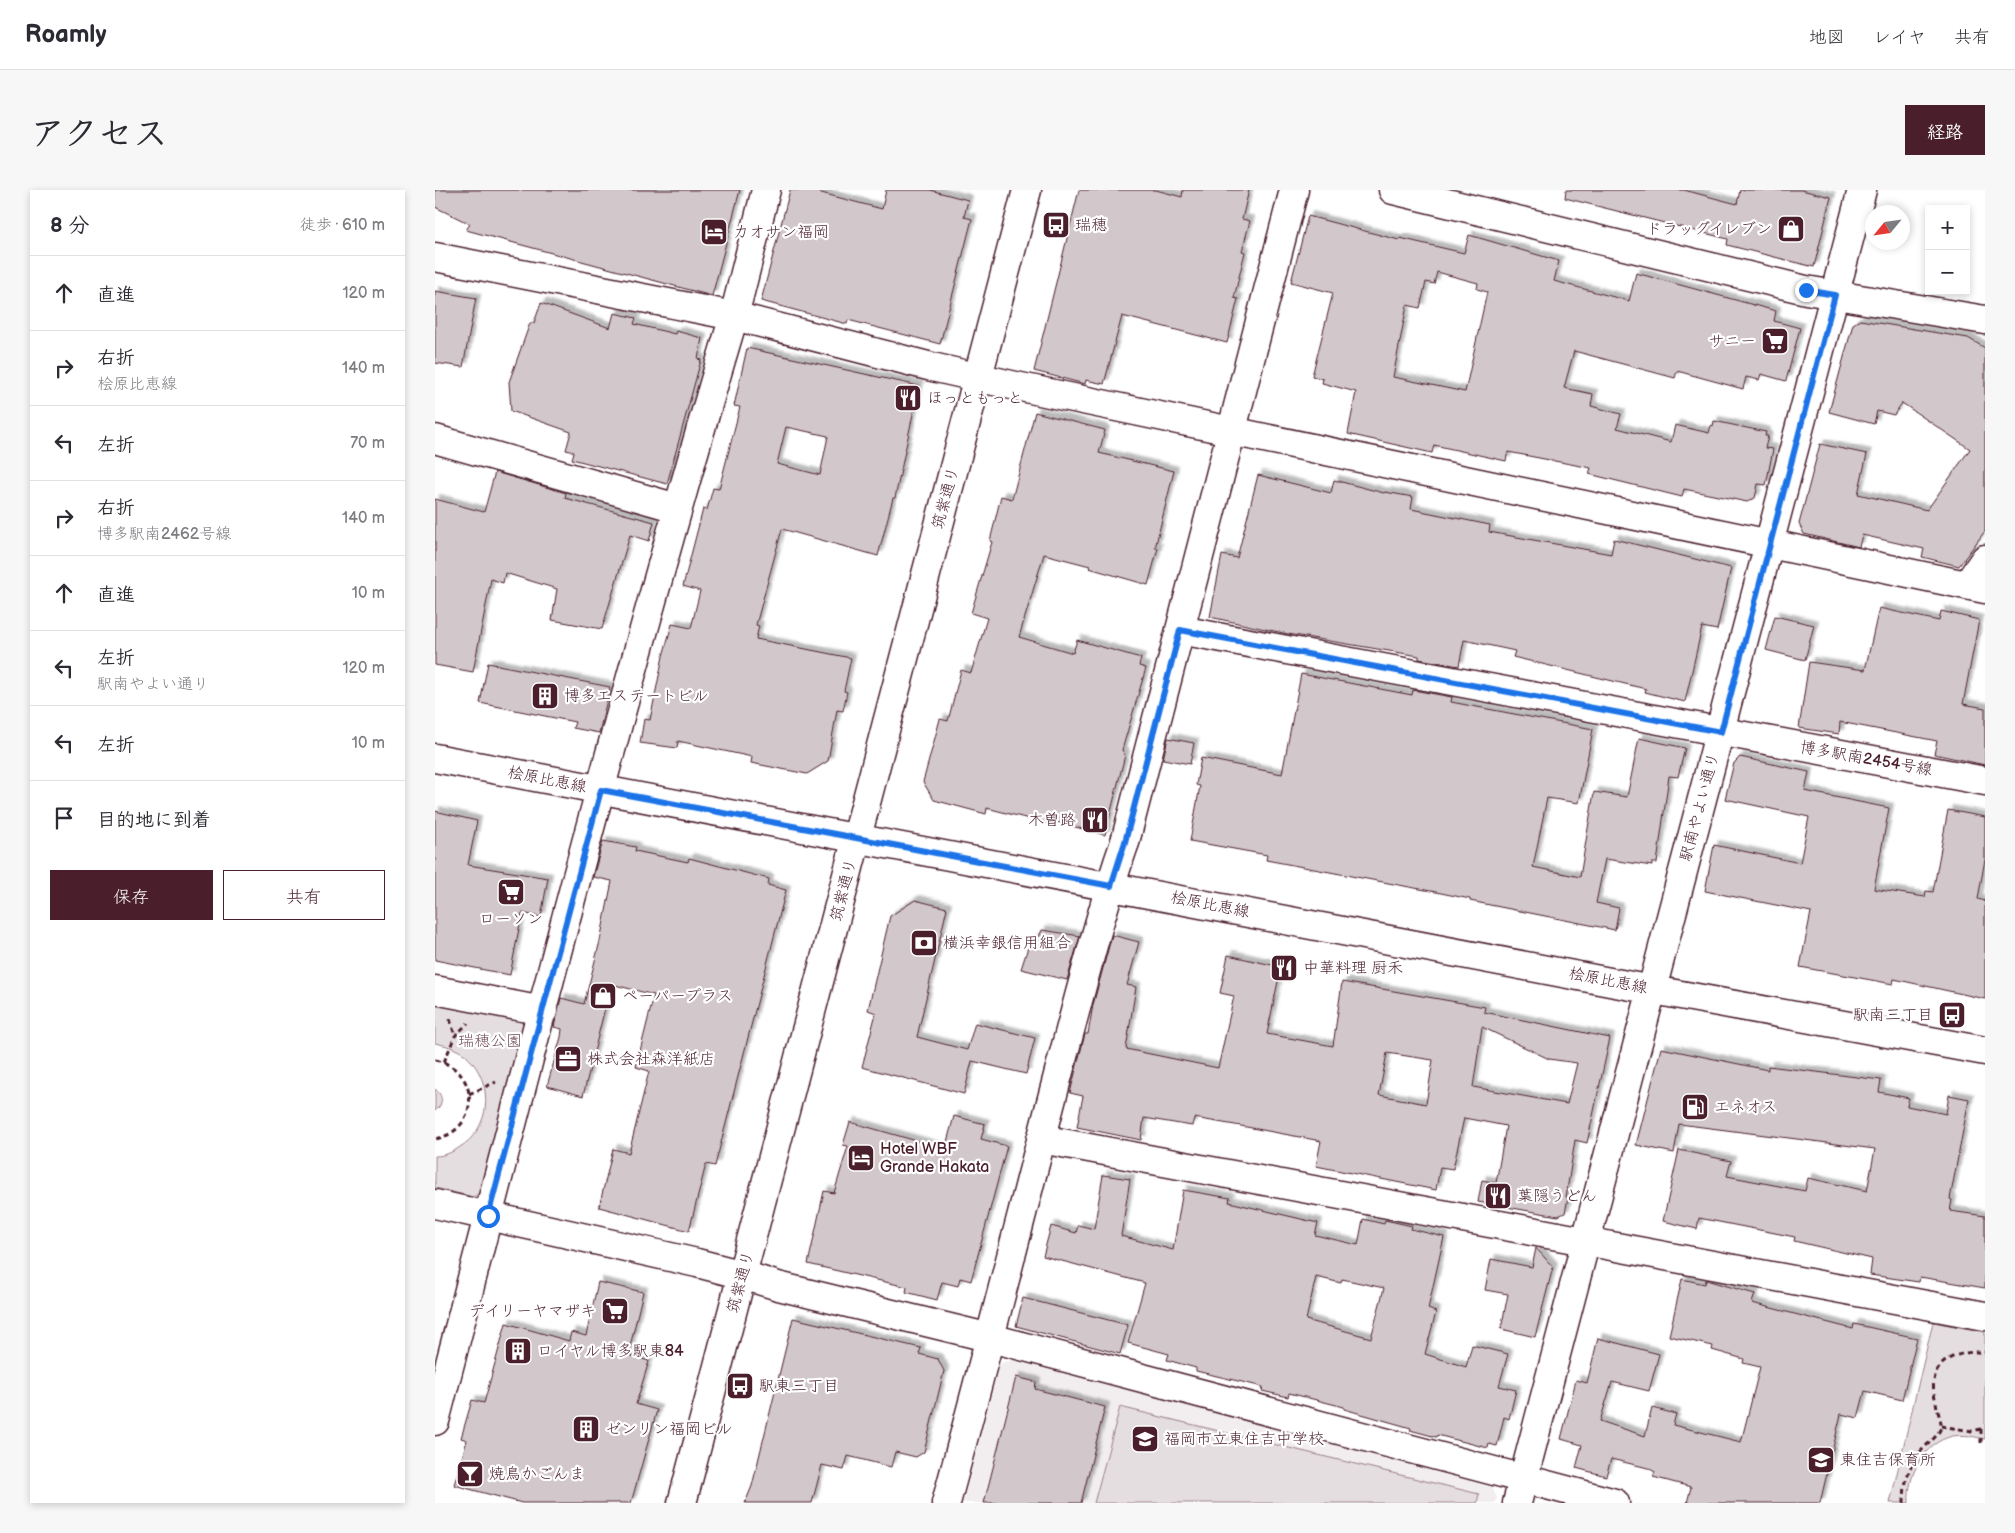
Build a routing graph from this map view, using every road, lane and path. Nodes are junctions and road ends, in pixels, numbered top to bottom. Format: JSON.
{"nodes":[{"id":1,"x":766,"y":190,"type":"edge"},
{"id":2,"x":1027,"y":190,"type":"edge"},
{"id":3,"x":1294,"y":190,"type":"edge"},
{"id":4,"x":1393,"y":190,"type":"edge"},
{"id":5,"x":1862,"y":190,"type":"edge"},
{"id":6,"x":435,"y":258,"type":"edge"},
{"id":7,"x":1835,"y":295,"type":"junction"},
{"id":8,"x":734,"y":316,"type":"junction"},
{"id":9,"x":1985,"y":320,"type":"edge"},
{"id":10,"x":979,"y":378,"type":"junction"},
{"id":11,"x":1231,"y":430,"type":"junction"},
{"id":12,"x":435,"y":439,"type":"edge"},
{"id":13,"x":677,"y":508,"type":"junction"},
{"id":14,"x":1769,"y":545,"type":"junction"},
{"id":15,"x":1985,"y":559,"type":"edge"},
{"id":16,"x":1976,"y":587,"type":"edge"},
{"id":17,"x":1180,"y":630,"type":"junction"},
{"id":18,"x":1721,"y":732,"type":"junction"},
{"id":19,"x":435,"y":758,"type":"edge"},
{"id":20,"x":1985,"y":781,"type":"edge"},
{"id":21,"x":601,"y":790,"type":"junction"},
{"id":22,"x":857,"y":839,"type":"junction"},
{"id":23,"x":1111,"y":886,"type":"junction"},
{"id":24,"x":1652,"y":989,"type":"junction"},
{"id":25,"x":435,"y":990,"type":"edge"},
{"id":26,"x":491,"y":1000,"type":"junction"},
{"id":27,"x":543,"y":1011,"type":"junction"},
{"id":28,"x":1985,"y":1051,"type":"edge"},
{"id":29,"x":435,"y":1060,"type":"edge"},
{"id":30,"x":444,"y":1062,"type":"junction"},
{"id":31,"x":435,"y":1139,"type":"edge"},
{"id":32,"x":1041,"y":1139,"type":"junction"},
{"id":33,"x":435,"y":1204,"type":"edge"},
{"id":34,"x":488,"y":1216,"type":"junction"},
{"id":35,"x":1585,"y":1242,"type":"junction"},
{"id":36,"x":743,"y":1275,"type":"junction"},
{"id":37,"x":1985,"y":1316,"type":"edge"},
{"id":38,"x":991,"y":1338,"type":"junction"},
{"id":39,"x":1985,"y":1352,"type":"edge"},
{"id":40,"x":435,"y":1421,"type":"edge"},
{"id":41,"x":1941,"y":1426,"type":"junction"},
{"id":42,"x":1983,"y":1428,"type":"edge"},
{"id":43,"x":1981,"y":1443,"type":"dead end"},
{"id":44,"x":1520,"y":1491,"type":"edge"},
{"id":45,"x":682,"y":1503,"type":"edge"},
{"id":46,"x":946,"y":1503,"type":"edge"},
{"id":47,"x":1615,"y":1503,"type":"edge"},
{"id":48,"x":1904,"y":1503,"type":"edge"}],
"edges":[{"from":1,"to":8,"type":"street"},
{"from":2,"to":10,"type":"street","name":"筑紫通り"},
{"from":3,"to":11,"type":"street"},
{"from":4,"to":7,"type":"street"},
{"from":5,"to":7,"type":"street","name":"駅南やよい通り"},
{"from":6,"to":8,"type":"street"},
{"from":7,"to":9,"type":"street"},
{"from":7,"to":14,"type":"street","name":"駅南やよい通り"},
{"from":8,"to":10,"type":"street"},
{"from":8,"to":13,"type":"street"},
{"from":10,"to":11,"type":"street"},
{"from":10,"to":22,"type":"street","name":"筑紫通り"},
{"from":11,"to":14,"type":"street"},
{"from":11,"to":17,"type":"street"},
{"from":12,"to":13,"type":"street"},
{"from":13,"to":21,"type":"street"},
{"from":14,"to":16,"type":"street"},
{"from":14,"to":18,"type":"street","name":"駅南やよい通り"},
{"from":15,"to":16,"type":"street"},
{"from":17,"to":18,"type":"street","name":"博多駅南2454号線"},
{"from":17,"to":23,"type":"street"},
{"from":18,"to":20,"type":"street","name":"博多駅南2454号線"},
{"from":18,"to":24,"type":"street","name":"駅南やよい通り"},
{"from":19,"to":21,"type":"street","name":"桧原比恵線"},
{"from":21,"to":22,"type":"street","name":"桧原比恵線"},
{"from":21,"to":27,"type":"street"},
{"from":22,"to":23,"type":"street","name":"桧原比恵線"},
{"from":22,"to":36,"type":"street","name":"筑紫通り"},
{"from":23,"to":24,"type":"street","name":"桧原比恵線"},
{"from":23,"to":32,"type":"street"},
{"from":24,"to":28,"type":"street","name":"桧原比恵線"},
{"from":24,"to":35,"type":"street","name":"駅南やよい通り"},
{"from":25,"to":26,"type":"street"},
{"from":26,"to":27,"type":"street"},
{"from":26,"to":30,"type":"path"},
{"from":27,"to":34,"type":"street"},
{"from":29,"to":30,"type":"path"},
{"from":30,"to":31,"type":"path"},
{"from":32,"to":35,"type":"street"},
{"from":32,"to":38,"type":"street"},
{"from":33,"to":34,"type":"street"},
{"from":34,"to":36,"type":"street"},
{"from":34,"to":40,"type":"street"},
{"from":35,"to":37,"type":"street"},
{"from":35,"to":44,"type":"street","name":"駅南やよい通り"},
{"from":36,"to":38,"type":"street"},
{"from":36,"to":45,"type":"street","name":"筑紫通り"},
{"from":38,"to":44,"type":"street"},
{"from":38,"to":46,"type":"street"},
{"from":39,"to":41,"type":"path"},
{"from":41,"to":42,"type":"path"},
{"from":41,"to":48,"type":"path"},
{"from":42,"to":43,"type":"path"},
{"from":44,"to":47,"type":"street"}]}
